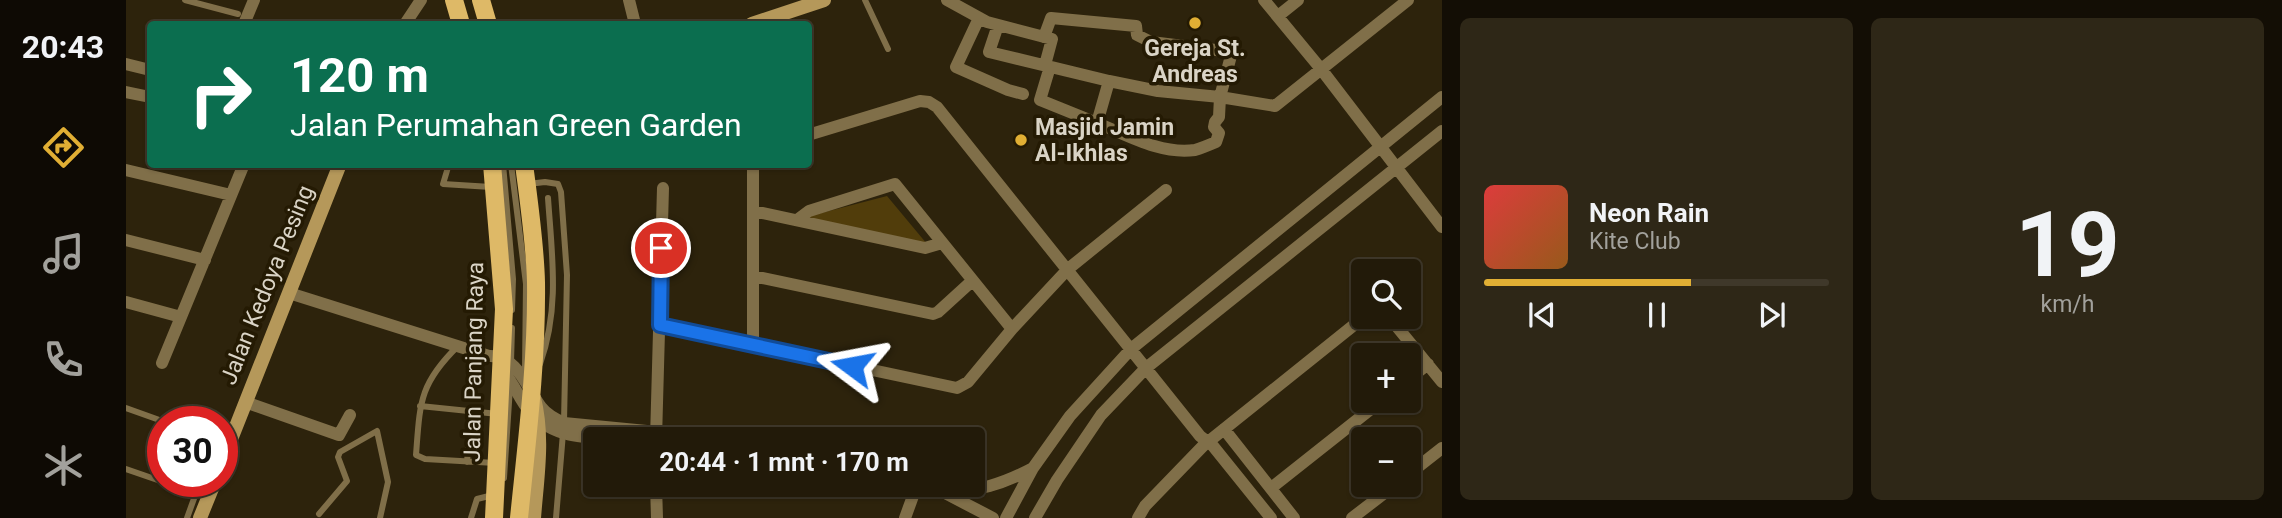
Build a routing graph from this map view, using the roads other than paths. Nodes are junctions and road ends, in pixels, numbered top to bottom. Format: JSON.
{"nodes":[{"id":1,"x":185,"y":0,"type":"edge"},
{"id":2,"x":254,"y":0,"type":"edge"},
{"id":3,"x":421,"y":0,"type":"edge"},
{"id":4,"x":454,"y":0,"type":"edge"},
{"id":5,"x":473,"y":0,"type":"edge"},
{"id":6,"x":481,"y":0,"type":"edge"},
{"id":7,"x":629,"y":0,"type":"edge"},
{"id":8,"x":824,"y":0,"type":"edge"},
{"id":9,"x":865,"y":0,"type":"edge"},
{"id":10,"x":947,"y":0,"type":"edge"},
{"id":11,"x":1264,"y":0,"type":"edge"},
{"id":12,"x":1298,"y":0,"type":"edge"},
{"id":13,"x":1408,"y":0,"type":"edge"},
{"id":14,"x":1278,"y":16,"type":"junction"},
{"id":15,"x":979,"y":18,"type":"junction"},
{"id":16,"x":241,"y":19,"type":"edge"},
{"id":17,"x":407,"y":21,"type":"edge"},
{"id":18,"x":460,"y":21,"type":"edge"},
{"id":19,"x":479,"y":21,"type":"edge"},
{"id":20,"x":487,"y":21,"type":"edge"},
{"id":21,"x":634,"y":21,"type":"edge"},
{"id":22,"x":761,"y":21,"type":"edge"},
{"id":23,"x":998,"y":25,"type":"junction"},
{"id":24,"x":1048,"y":38,"type":"junction"},
{"id":25,"x":888,"y":49,"type":"dead end"},
{"id":26,"x":126,"y":64,"type":"edge"},
{"id":27,"x":1045,"y":65,"type":"junction"},
{"id":28,"x":147,"y":69,"type":"edge"},
{"id":29,"x":1321,"y":69,"type":"junction"},
{"id":30,"x":1108,"y":81,"type":"junction"},
{"id":31,"x":126,"y":92,"type":"edge"},
{"id":32,"x":1023,"y":94,"type":"dead end"},
{"id":33,"x":147,"y":96,"type":"edge"},
{"id":34,"x":1220,"y":97,"type":"junction"},
{"id":35,"x":1442,"y":97,"type":"edge"},
{"id":36,"x":1097,"y":123,"type":"junction"},
{"id":37,"x":1442,"y":131,"type":"edge"},
{"id":38,"x":812,"y":134,"type":"edge"},
{"id":39,"x":1380,"y":147,"type":"junction"},
{"id":40,"x":242,"y":168,"type":"edge"},
{"id":41,"x":338,"y":168,"type":"edge"},
{"id":42,"x":448,"y":168,"type":"edge"},
{"id":43,"x":493,"y":168,"type":"edge"},
{"id":44,"x":503,"y":168,"type":"edge"},
{"id":45,"x":512,"y":168,"type":"edge"},
{"id":46,"x":524,"y":168,"type":"edge"},
{"id":47,"x":753,"y":168,"type":"edge"},
{"id":48,"x":1396,"y":168,"type":"junction"},
{"id":49,"x":126,"y":170,"type":"edge"},
{"id":50,"x":526,"y":184,"type":"junction"},
{"id":51,"x":496,"y":187,"type":"junction"},
{"id":52,"x":663,"y":188,"type":"dead end"},
{"id":53,"x":1166,"y":190,"type":"dead end"},
{"id":54,"x":231,"y":195,"type":"junction"},
{"id":55,"x":548,"y":198,"type":"dead end"},
{"id":56,"x":753,"y":211,"type":"junction"},
{"id":57,"x":797,"y":220,"type":"junction"},
{"id":58,"x":1442,"y":227,"type":"edge"},
{"id":59,"x":126,"y":240,"type":"edge"},
{"id":60,"x":942,"y":243,"type":"junction"},
{"id":61,"x":205,"y":260,"type":"junction"},
{"id":62,"x":1068,"y":269,"type":"junction"},
{"id":63,"x":753,"y":276,"type":"junction"},
{"id":64,"x":972,"y":281,"type":"junction"},
{"id":65,"x":289,"y":293,"type":"junction"},
{"id":66,"x":126,"y":302,"type":"edge"},
{"id":67,"x":544,"y":306,"type":"junction"},
{"id":68,"x":566,"y":307,"type":"junction"},
{"id":69,"x":181,"y":317,"type":"junction"},
{"id":70,"x":660,"y":325,"type":"junction"},
{"id":71,"x":1351,"y":327,"type":"edge"},
{"id":72,"x":1399,"y":329,"type":"edge"},
{"id":73,"x":1012,"y":330,"type":"junction"},
{"id":74,"x":753,"y":344,"type":"junction"},
{"id":75,"x":458,"y":345,"type":"junction"},
{"id":76,"x":1131,"y":349,"type":"junction"},
{"id":77,"x":162,"y":363,"type":"dead end"},
{"id":78,"x":1428,"y":364,"type":"junction"},
{"id":79,"x":503,"y":366,"type":"junction"},
{"id":80,"x":1146,"y":368,"type":"junction"},
{"id":81,"x":1421,"y":370,"type":"edge"},
{"id":82,"x":1442,"y":382,"type":"edge"},
{"id":83,"x":530,"y":399,"type":"junction"},
{"id":84,"x":245,"y":402,"type":"junction"},
{"id":85,"x":420,"y":406,"type":"junction"},
{"id":86,"x":126,"y":408,"type":"edge"},
{"id":87,"x":471,"y":412,"type":"junction"},
{"id":88,"x":1366,"y":413,"type":"edge"},
{"id":89,"x":500,"y":414,"type":"junction"},
{"id":90,"x":350,"y":415,"type":"dead end"},
{"id":91,"x":147,"y":416,"type":"edge"},
{"id":92,"x":238,"y":417,"type":"edge"},
{"id":93,"x":660,"y":427,"type":"edge"},
{"id":94,"x":563,"y":429,"type":"junction"},
{"id":95,"x":1224,"y":429,"type":"junction"},
{"id":96,"x":583,"y":431,"type":"edge"},
{"id":97,"x":583,"y":432,"type":"edge"},
{"id":98,"x":1204,"y":441,"type":"junction"},
{"id":99,"x":1442,"y":447,"type":"edge"},
{"id":100,"x":467,"y":462,"type":"junction"},
{"id":101,"x":497,"y":463,"type":"junction"},
{"id":102,"x":1421,"y":464,"type":"edge"},
{"id":103,"x":1033,"y":468,"type":"junction"},
{"id":104,"x":126,"y":469,"type":"edge"},
{"id":105,"x":147,"y":476,"type":"edge"},
{"id":106,"x":985,"y":488,"type":"edge"},
{"id":107,"x":1271,"y":488,"type":"junction"},
{"id":108,"x":496,"y":494,"type":"junction"},
{"id":109,"x":201,"y":497,"type":"edge"},
{"id":110,"x":202,"y":497,"type":"edge"},
{"id":111,"x":656,"y":497,"type":"edge"},
{"id":112,"x":913,"y":497,"type":"edge"},
{"id":113,"x":953,"y":497,"type":"edge"},
{"id":114,"x":1379,"y":497,"type":"edge"},
{"id":115,"x":318,"y":514,"type":"dead end"},
{"id":116,"x":187,"y":518,"type":"edge"},
{"id":117,"x":200,"y":518,"type":"edge"},
{"id":118,"x":380,"y":518,"type":"edge"},
{"id":119,"x":471,"y":518,"type":"edge"},
{"id":120,"x":494,"y":518,"type":"edge"},
{"id":121,"x":501,"y":518,"type":"edge"},
{"id":122,"x":513,"y":518,"type":"edge"},
{"id":123,"x":519,"y":518,"type":"edge"},
{"id":124,"x":534,"y":518,"type":"edge"},
{"id":125,"x":556,"y":518,"type":"edge"},
{"id":126,"x":657,"y":518,"type":"edge"},
{"id":127,"x":905,"y":518,"type":"edge"},
{"id":128,"x":993,"y":518,"type":"edge"},
{"id":129,"x":1006,"y":518,"type":"edge"},
{"id":130,"x":1035,"y":518,"type":"edge"},
{"id":131,"x":1138,"y":518,"type":"edge"},
{"id":132,"x":1262,"y":518,"type":"edge"},
{"id":133,"x":1271,"y":518,"type":"edge"},
{"id":134,"x":1294,"y":518,"type":"edge"},
{"id":135,"x":1352,"y":518,"type":"edge"}],
"edges":[{"from":1,"to":16,"type":"lane"},
{"from":2,"to":16,"type":"street"},
{"from":3,"to":17,"type":"street"},
{"from":4,"to":18,"type":"main road"},
{"from":5,"to":19,"type":"lane"},
{"from":6,"to":20,"type":"main road"},
{"from":7,"to":21,"type":"street"},
{"from":8,"to":22,"type":"street"},
{"from":9,"to":25,"type":"lane"},
{"from":10,"to":15,"type":"street"},
{"from":11,"to":14,"type":"street"},
{"from":12,"to":14,"type":"street"},
{"from":13,"to":29,"type":"street"},
{"from":14,"to":29,"type":"street"},
{"from":15,"to":23,"type":"street"},
{"from":15,"to":32,"type":"street"},
{"from":23,"to":24,"type":"street"},
{"from":23,"to":27,"type":"street"},
{"from":24,"to":27,"type":"street"},
{"from":24,"to":34,"type":"street"},
{"from":26,"to":28,"type":"street"},
{"from":27,"to":30,"type":"street"},
{"from":27,"to":36,"type":"street"},
{"from":29,"to":34,"type":"street"},
{"from":29,"to":39,"type":"street"},
{"from":30,"to":34,"type":"street"},
{"from":30,"to":36,"type":"street"},
{"from":31,"to":33,"type":"street"},
{"from":34,"to":36,"type":"street"},
{"from":35,"to":39,"type":"street"},
{"from":37,"to":48,"type":"street"},
{"from":38,"to":62,"type":"street"},
{"from":39,"to":48,"type":"street"},
{"from":39,"to":76,"type":"street"},
{"from":40,"to":54,"type":"street"},
{"from":41,"to":65,"type":"street","name":"Jalan Kedoya Pesing"},
{"from":42,"to":51,"type":"lane"},
{"from":43,"to":51,"type":"main road","name":"Jalan Panjang Raya"},
{"from":44,"to":79,"type":"lane"},
{"from":45,"to":83,"type":"lane"},
{"from":46,"to":50,"type":"main road"},
{"from":47,"to":56,"type":"street"},
{"from":48,"to":58,"type":"street"},
{"from":48,"to":80,"type":"street"},
{"from":49,"to":54,"type":"street"},
{"from":50,"to":67,"type":"main road"},
{"from":50,"to":68,"type":"lane"},
{"from":51,"to":79,"type":"main road","name":"Jalan Panjang Raya"},
{"from":52,"to":70,"type":"street"},
{"from":53,"to":62,"type":"street"},
{"from":54,"to":61,"type":"street"},
{"from":55,"to":67,"type":"lane"},
{"from":56,"to":57,"type":"street"},
{"from":56,"to":63,"type":"street"},
{"from":57,"to":60,"type":"street"},
{"from":57,"to":60,"type":"street"},
{"from":59,"to":61,"type":"street"},
{"from":60,"to":64,"type":"street"},
{"from":61,"to":69,"type":"street"},
{"from":62,"to":73,"type":"street"},
{"from":62,"to":76,"type":"street"},
{"from":63,"to":64,"type":"street"},
{"from":63,"to":74,"type":"street"},
{"from":64,"to":73,"type":"street"},
{"from":65,"to":75,"type":"street"},
{"from":65,"to":84,"type":"street","name":"Jalan Kedoya Pesing"},
{"from":66,"to":69,"type":"street"},
{"from":67,"to":68,"type":"lane"},
{"from":67,"to":83,"type":"main road"},
{"from":68,"to":94,"type":"lane"},
{"from":69,"to":77,"type":"street"},
{"from":70,"to":74,"type":"street"},
{"from":70,"to":93,"type":"street"},
{"from":71,"to":95,"type":"street"},
{"from":72,"to":78,"type":"street"},
{"from":73,"to":74,"type":"street"},
{"from":75,"to":79,"type":"street"},
{"from":75,"to":85,"type":"lane"},
{"from":76,"to":80,"type":"street"},
{"from":76,"to":103,"type":"street"},
{"from":78,"to":81,"type":"street"},
{"from":78,"to":82,"type":"street"},
{"from":79,"to":83,"type":"street"},
{"from":79,"to":83,"type":"street"},
{"from":79,"to":89,"type":"main road","name":"Jalan Panjang Raya"},
{"from":79,"to":121,"type":"lane"},
{"from":80,"to":98,"type":"street"},
{"from":80,"to":130,"type":"street"},
{"from":83,"to":94,"type":"street"},
{"from":83,"to":94,"type":"street"},
{"from":83,"to":122,"type":"lane"},
{"from":83,"to":123,"type":"main road"},
{"from":83,"to":124,"type":"street"},
{"from":84,"to":90,"type":"street"},
{"from":84,"to":92,"type":"street","name":"Jalan Kedoya Pesing"},
{"from":85,"to":87,"type":"lane"},
{"from":85,"to":100,"type":"lane"},
{"from":86,"to":91,"type":"lane"},
{"from":87,"to":89,"type":"lane"},
{"from":87,"to":100,"type":"lane"},
{"from":88,"to":107,"type":"street"},
{"from":89,"to":101,"type":"main road","name":"Jalan Panjang Raya"},
{"from":94,"to":96,"type":"street"},
{"from":94,"to":97,"type":"street"},
{"from":94,"to":125,"type":"lane"},
{"from":95,"to":98,"type":"street"},
{"from":95,"to":107,"type":"street"},
{"from":98,"to":131,"type":"street"},
{"from":98,"to":132,"type":"street"},
{"from":98,"to":133,"type":"street"},
{"from":99,"to":102,"type":"street"},
{"from":100,"to":101,"type":"lane"},
{"from":101,"to":108,"type":"main road","name":"Jalan Panjang Raya"},
{"from":103,"to":106,"type":"street"},
{"from":103,"to":129,"type":"street"},
{"from":104,"to":105,"type":"lane"},
{"from":107,"to":134,"type":"street"},
{"from":108,"to":119,"type":"lane"},
{"from":108,"to":120,"type":"main road","name":"Jalan Panjang Raya"},
{"from":109,"to":116,"type":"lane"},
{"from":110,"to":117,"type":"street"},
{"from":111,"to":126,"type":"street"},
{"from":112,"to":127,"type":"street"},
{"from":113,"to":128,"type":"street"},
{"from":114,"to":135,"type":"street"},
{"from":115,"to":118,"type":"lane"}]}
